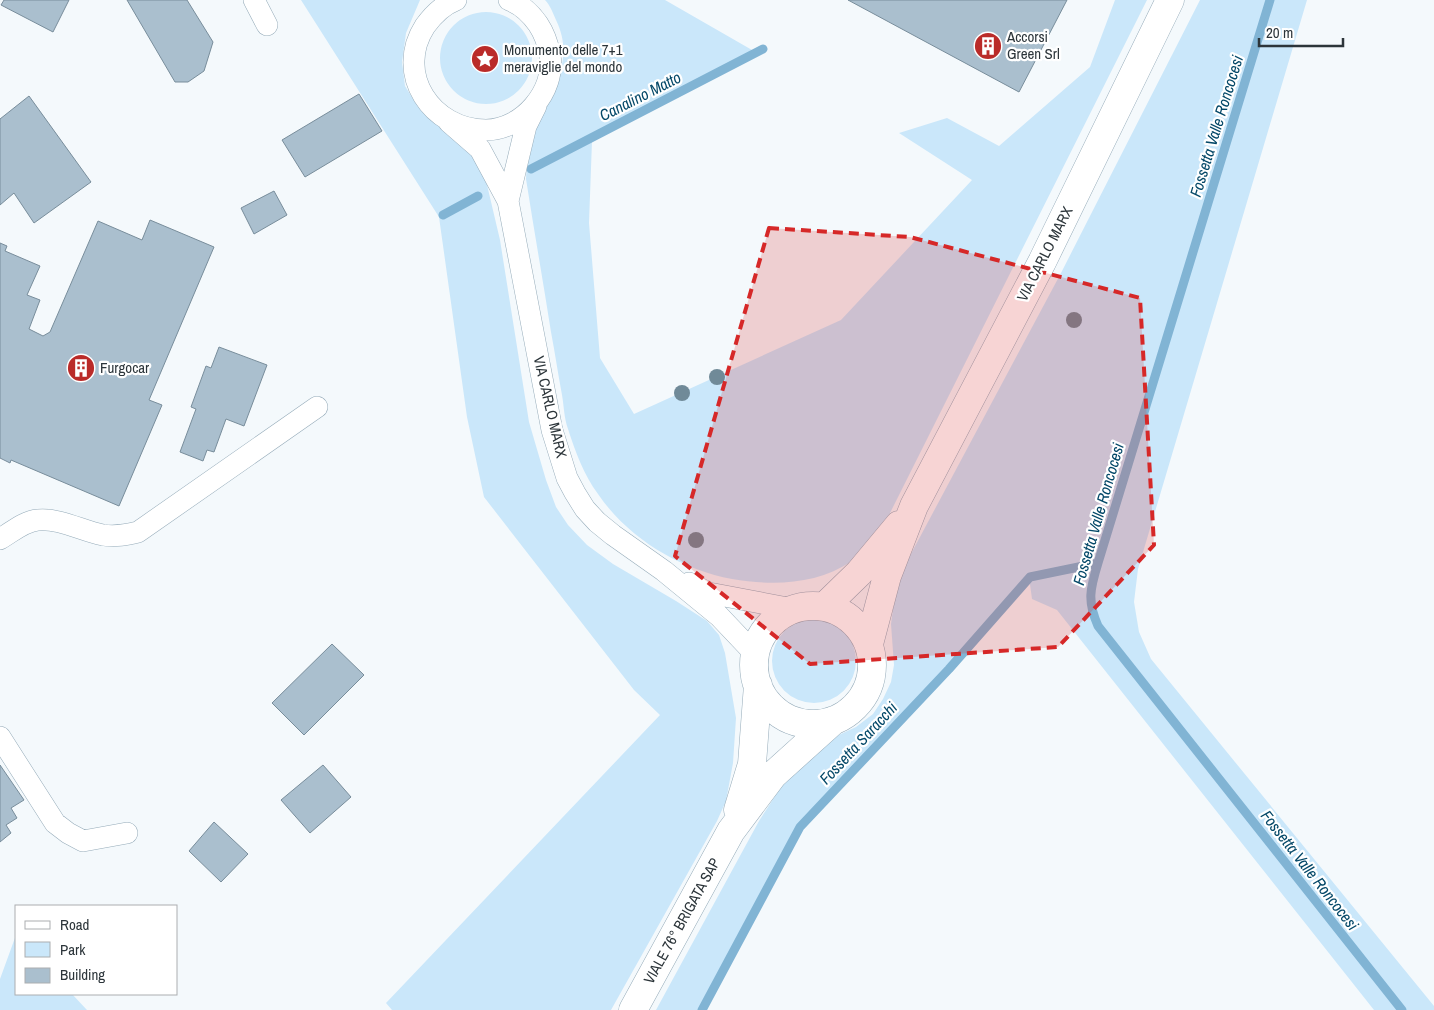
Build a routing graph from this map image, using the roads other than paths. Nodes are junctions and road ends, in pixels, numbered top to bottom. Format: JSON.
{"nodes":[{"id":1,"x":254,"y":0,"type":"edge"},
{"id":2,"x":456,"y":0,"type":"edge"},
{"id":3,"x":511,"y":0,"type":"edge"},
{"id":4,"x":1170,"y":0,"type":"edge"},
{"id":5,"x":432,"y":8,"type":"edge"},
{"id":6,"x":267,"y":25,"type":"dead end"},
{"id":7,"x":539,"y":101,"type":"junction"},
{"id":8,"x":449,"y":122,"type":"junction"},
{"id":9,"x":508,"y":201,"type":"junction"},
{"id":10,"x":317,"y":407,"type":"dead end"},
{"id":11,"x":914,"y":506,"type":"junction"},
{"id":12,"x":0,"y":539,"type":"edge"},
{"id":13,"x":664,"y":571,"type":"junction"},
{"id":14,"x":824,"y":607,"type":"junction"},
{"id":15,"x":793,"y":609,"type":"junction"},
{"id":16,"x":869,"y":644,"type":"junction"},
{"id":17,"x":755,"y":654,"type":"junction"},
{"id":18,"x":758,"y":685,"type":"junction"},
{"id":19,"x":834,"y":720,"type":"junction"},
{"id":20,"x":0,"y":737,"type":"edge"},
{"id":21,"x":731,"y":831,"type":"junction"},
{"id":22,"x":127,"y":833,"type":"dead end"},
{"id":23,"x":633,"y":1010,"type":"edge"}],
"edges":[{"from":1,"to":6,"type":"street"},
{"from":2,"to":5,"type":"street","name":"VIA CARLO MARX"},
{"from":3,"to":7,"type":"street","name":"VIA CARLO MARX"},
{"from":4,"to":11,"type":"street","name":"VIA CARLO MARX"},
{"from":5,"to":8,"type":"street","name":"VIA CARLO MARX"},
{"from":7,"to":8,"type":"street","name":"VIA CARLO MARX"},
{"from":7,"to":9,"type":"street","name":"VIA CARLO MARX"},
{"from":8,"to":9,"type":"street","name":"VIA CARLO MARX"},
{"from":9,"to":13,"type":"street","name":"VIA CARLO MARX"},
{"from":10,"to":12,"type":"street"},
{"from":11,"to":14,"type":"street","name":"VIA CARLO MARX"},
{"from":11,"to":16,"type":"street","name":"VIA CARLO MARX"},
{"from":13,"to":15,"type":"street","name":"VIA CARLO MARX"},
{"from":13,"to":17,"type":"street","name":"VIA CARLO MARX"},
{"from":14,"to":15,"type":"street"},
{"from":14,"to":16,"type":"street"},
{"from":15,"to":17,"type":"street"},
{"from":16,"to":19,"type":"street"},
{"from":17,"to":18,"type":"street"},
{"from":18,"to":19,"type":"street"},
{"from":18,"to":21,"type":"street","name":"VIALE 76° BRIGATA SAP"},
{"from":19,"to":21,"type":"street","name":"VIALE 76° BRIGATA SAP"},
{"from":20,"to":22,"type":"street"},
{"from":21,"to":23,"type":"street","name":"VIALE 76° BRIGATA SAP"}]}
